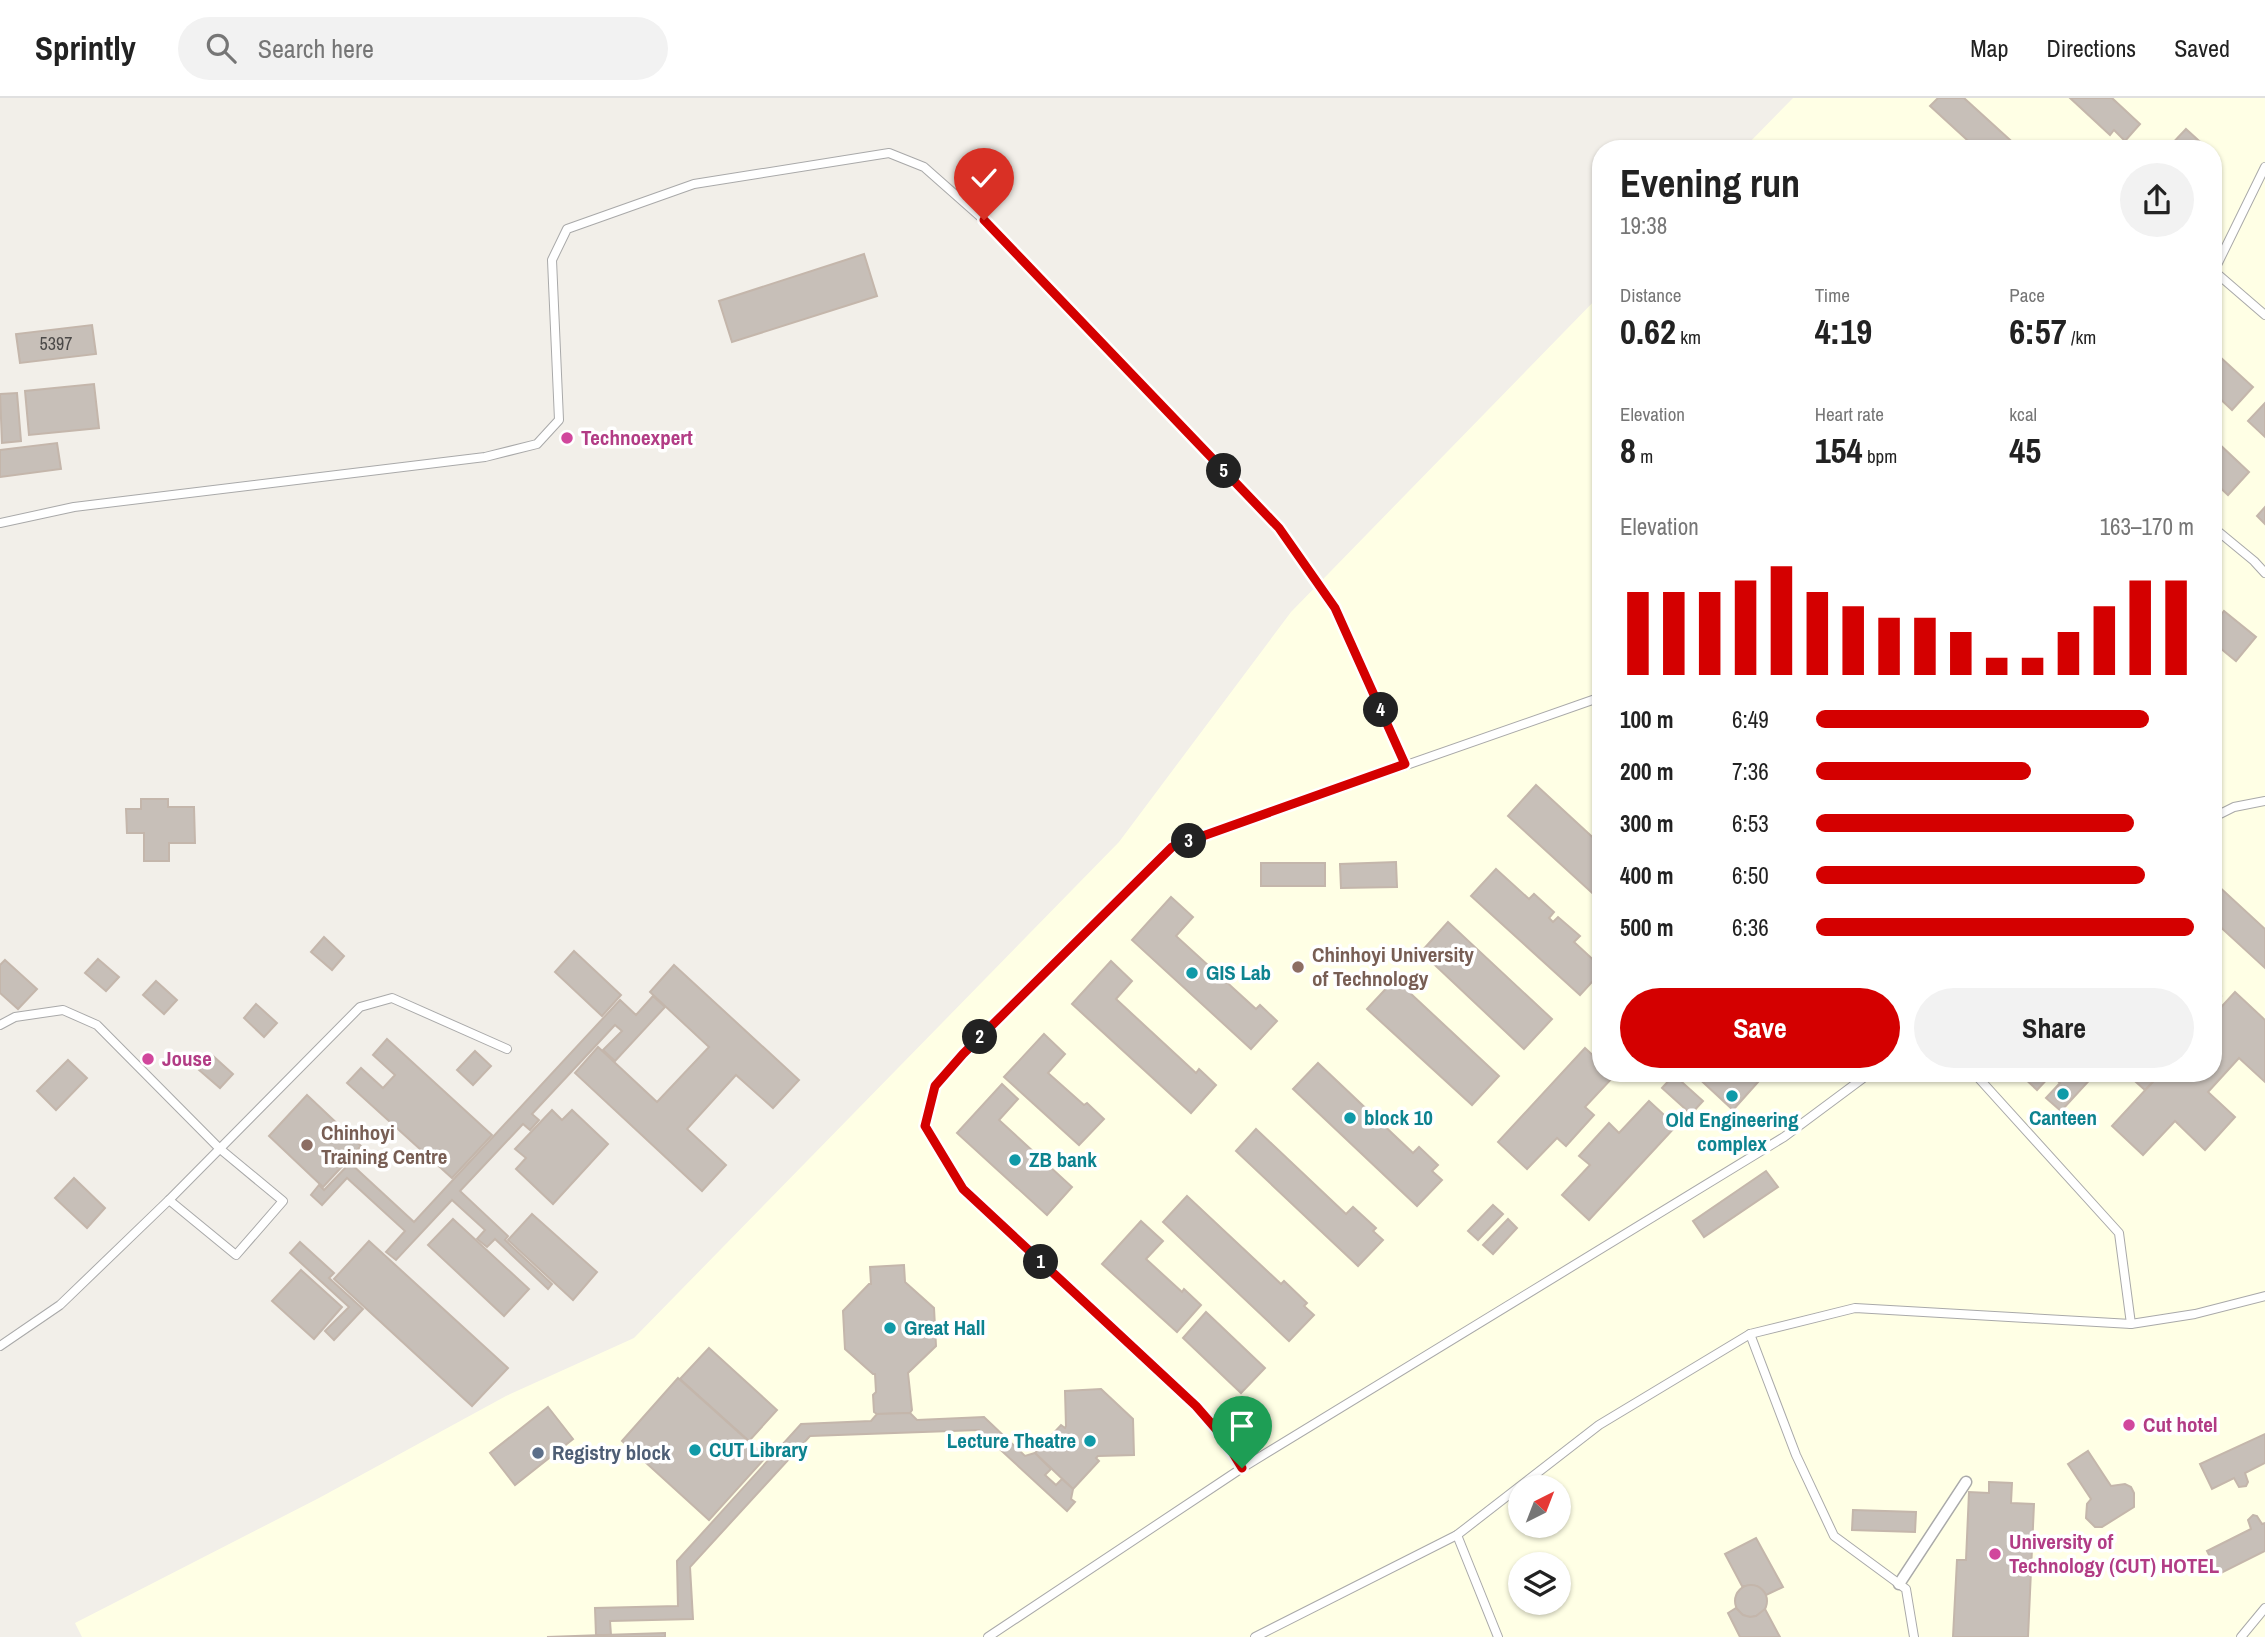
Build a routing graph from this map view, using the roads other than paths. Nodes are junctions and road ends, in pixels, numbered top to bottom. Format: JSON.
{"nodes":[{"id":1,"x":2265,"y":167,"type":"edge"},
{"id":2,"x":2222,"y":255,"type":"edge"},
{"id":3,"x":2222,"y":278,"type":"edge"},
{"id":4,"x":2265,"y":315,"type":"edge"},
{"id":5,"x":0,"y":523,"type":"edge"},
{"id":6,"x":2222,"y":535,"type":"edge"},
{"id":7,"x":2265,"y":573,"type":"edge"},
{"id":8,"x":1592,"y":699,"type":"edge"},
{"id":9,"x":1405,"y":764,"type":"junction"},
{"id":10,"x":2265,"y":801,"type":"edge"},
{"id":11,"x":2222,"y":813,"type":"edge"},
{"id":12,"x":0,"y":1026,"type":"edge"},
{"id":13,"x":507,"y":1049,"type":"dead end"},
{"id":14,"x":1858,"y":1082,"type":"edge"},
{"id":15,"x":1982,"y":1082,"type":"edge"},
{"id":16,"x":219,"y":1148,"type":"junction"},
{"id":17,"x":169,"y":1200,"type":"junction"},
{"id":18,"x":2265,"y":1296,"type":"edge"},
{"id":19,"x":2131,"y":1324,"type":"junction"},
{"id":20,"x":1749,"y":1334,"type":"junction"},
{"id":21,"x":0,"y":1346,"type":"edge"},
{"id":22,"x":1242,"y":1468,"type":"junction"},
{"id":23,"x":1966,"y":1482,"type":"dead end"},
{"id":24,"x":1457,"y":1535,"type":"junction"},
{"id":25,"x":1899,"y":1584,"type":"junction"},
{"id":26,"x":2265,"y":1608,"type":"edge"},
{"id":27,"x":988,"y":1637,"type":"edge"},
{"id":28,"x":1255,"y":1637,"type":"edge"},
{"id":29,"x":1497,"y":1637,"type":"edge"},
{"id":30,"x":1914,"y":1637,"type":"edge"},
{"id":31,"x":2241,"y":1637,"type":"edge"}],
"edges":[{"from":1,"to":2,"type":"lane"},
{"from":3,"to":4,"type":"lane"},
{"from":5,"to":9,"type":"lane"},
{"from":6,"to":7,"type":"lane"},
{"from":8,"to":9,"type":"lane"},
{"from":9,"to":22,"type":"lane"},
{"from":10,"to":11,"type":"lane"},
{"from":12,"to":16,"type":"lane"},
{"from":13,"to":16,"type":"lane"},
{"from":14,"to":22,"type":"lane"},
{"from":15,"to":19,"type":"lane"},
{"from":16,"to":17,"type":"lane"},
{"from":16,"to":17,"type":"lane"},
{"from":17,"to":21,"type":"lane"},
{"from":18,"to":19,"type":"lane"},
{"from":19,"to":20,"type":"lane"},
{"from":20,"to":24,"type":"lane"},
{"from":20,"to":25,"type":"lane"},
{"from":22,"to":27,"type":"lane"},
{"from":23,"to":25,"type":"street"},
{"from":24,"to":28,"type":"lane"},
{"from":24,"to":29,"type":"lane"},
{"from":25,"to":30,"type":"lane"},
{"from":26,"to":31,"type":"lane"}]}
